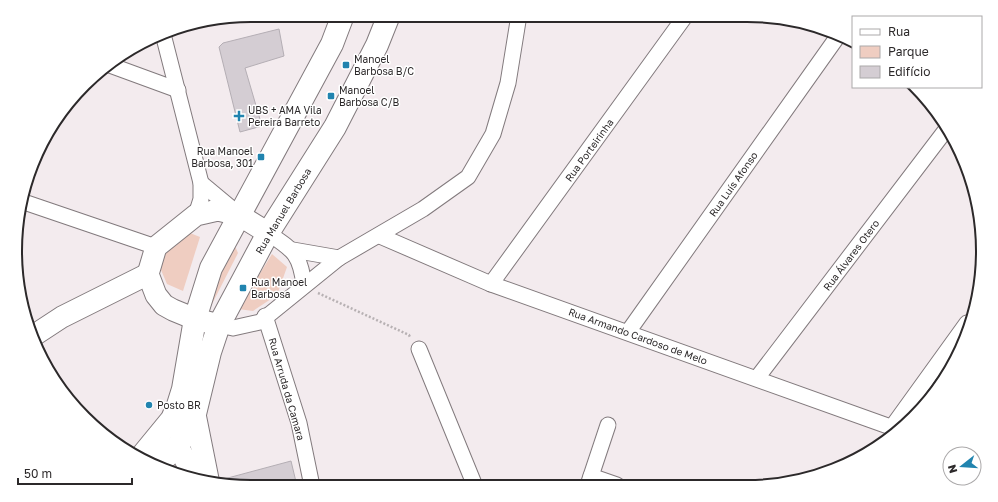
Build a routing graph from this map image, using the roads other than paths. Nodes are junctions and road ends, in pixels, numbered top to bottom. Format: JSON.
{"nodes":[{"id":1,"x":340,"y":22,"type":"edge"},
{"id":2,"x":386,"y":22,"type":"edge"},
{"id":3,"x":520,"y":22,"type":"edge"},
{"id":4,"x":681,"y":22,"type":"edge"},
{"id":5,"x":164,"y":39,"type":"edge"},
{"id":6,"x":836,"y":39,"type":"edge"},
{"id":7,"x":115,"y":67,"type":"edge"},
{"id":8,"x":178,"y":90,"type":"junction"},
{"id":9,"x":943,"y":134,"type":"edge"},
{"id":10,"x":201,"y":183,"type":"junction"},
{"id":11,"x":27,"y":203,"type":"edge"},
{"id":12,"x":239,"y":215,"type":"junction"},
{"id":13,"x":196,"y":216,"type":"junction"},
{"id":14,"x":268,"y":233,"type":"junction"},
{"id":15,"x":380,"y":236,"type":"junction"},
{"id":16,"x":156,"y":247,"type":"junction"},
{"id":17,"x":293,"y":250,"type":"junction"},
{"id":18,"x":340,"y":258,"type":"junction"},
{"id":19,"x":148,"y":274,"type":"junction"},
{"id":20,"x":492,"y":284,"type":"junction"},
{"id":21,"x":304,"y":285,"type":"junction"},
{"id":22,"x":265,"y":316,"type":"junction"},
{"id":23,"x":195,"y":319,"type":"junction"},
{"id":24,"x":219,"y":325,"type":"junction"},
{"id":25,"x":628,"y":332,"type":"junction"},
{"id":26,"x":961,"y":333,"type":"edge"},
{"id":27,"x":37,"y":334,"type":"edge"},
{"id":28,"x":419,"y":349,"type":"road end"},
{"id":29,"x":757,"y":378,"type":"junction"},
{"id":30,"x":195,"y":414,"type":"junction"},
{"id":31,"x":172,"y":419,"type":"junction"},
{"id":32,"x":901,"y":420,"type":"edge"},
{"id":33,"x":608,"y":425,"type":"dead end"},
{"id":34,"x":892,"y":428,"type":"edge"},
{"id":35,"x":178,"y":446,"type":"junction"},
{"id":36,"x":144,"y":453,"type":"edge"},
{"id":37,"x":161,"y":462,"type":"edge"},
{"id":38,"x":191,"y":472,"type":"edge"},
{"id":39,"x":207,"y":476,"type":"edge"},
{"id":40,"x":311,"y":480,"type":"edge"},
{"id":41,"x":472,"y":480,"type":"edge"},
{"id":42,"x":590,"y":480,"type":"edge"}],
"edges":[{"from":1,"to":12,"type":"main road"},
{"from":2,"to":14,"type":"main road","name":"Rua Manuel Barbosa"},
{"from":3,"to":15,"type":"street"},
{"from":4,"to":20,"type":"street","name":"Rua Porteirinha"},
{"from":5,"to":8,"type":"street"},
{"from":6,"to":25,"type":"street","name":"Rua Luís Afonso"},
{"from":7,"to":8,"type":"street"},
{"from":8,"to":10,"type":"street"},
{"from":9,"to":29,"type":"street","name":"Rua Álvares Otero"},
{"from":10,"to":12,"type":"street"},
{"from":10,"to":13,"type":"street"},
{"from":11,"to":16,"type":"street"},
{"from":12,"to":13,"type":"street"},
{"from":12,"to":14,"type":"street"},
{"from":12,"to":23,"type":"main road"},
{"from":13,"to":16,"type":"street"},
{"from":14,"to":17,"type":"street"},
{"from":14,"to":24,"type":"main road","name":"Rua Manuel Barbosa"},
{"from":15,"to":18,"type":"street"},
{"from":15,"to":20,"type":"street","name":"Rua Armando Cardoso de Melo"},
{"from":16,"to":19,"type":"street"},
{"from":17,"to":18,"type":"street"},
{"from":17,"to":21,"type":"street"},
{"from":18,"to":21,"type":"street"},
{"from":19,"to":23,"type":"street"},
{"from":19,"to":27,"type":"street"},
{"from":20,"to":25,"type":"street","name":"Rua Armando Cardoso de Melo"},
{"from":21,"to":22,"type":"street"},
{"from":22,"to":24,"type":"street"},
{"from":22,"to":40,"type":"street","name":"Rua Arruda da Camara"},
{"from":23,"to":24,"type":"street"},
{"from":23,"to":31,"type":"main road"},
{"from":24,"to":30,"type":"main road","name":"Rua Manuel Barbosa"},
{"from":25,"to":29,"type":"street","name":"Rua Armando Cardoso de Melo"},
{"from":26,"to":32,"type":"street"},
{"from":28,"to":41,"type":"street"},
{"from":29,"to":34,"type":"street","name":"Rua Armando Cardoso de Melo"},
{"from":30,"to":35,"type":"main road","name":"Rua Manuel Barbosa"},
{"from":30,"to":39,"type":"street"},
{"from":31,"to":35,"type":"main road"},
{"from":31,"to":36,"type":"main road"},
{"from":33,"to":42,"type":"street"},
{"from":35,"to":37,"type":"main road","name":"Rua Manuel Barbosa"},
{"from":35,"to":38,"type":"street"}]}
